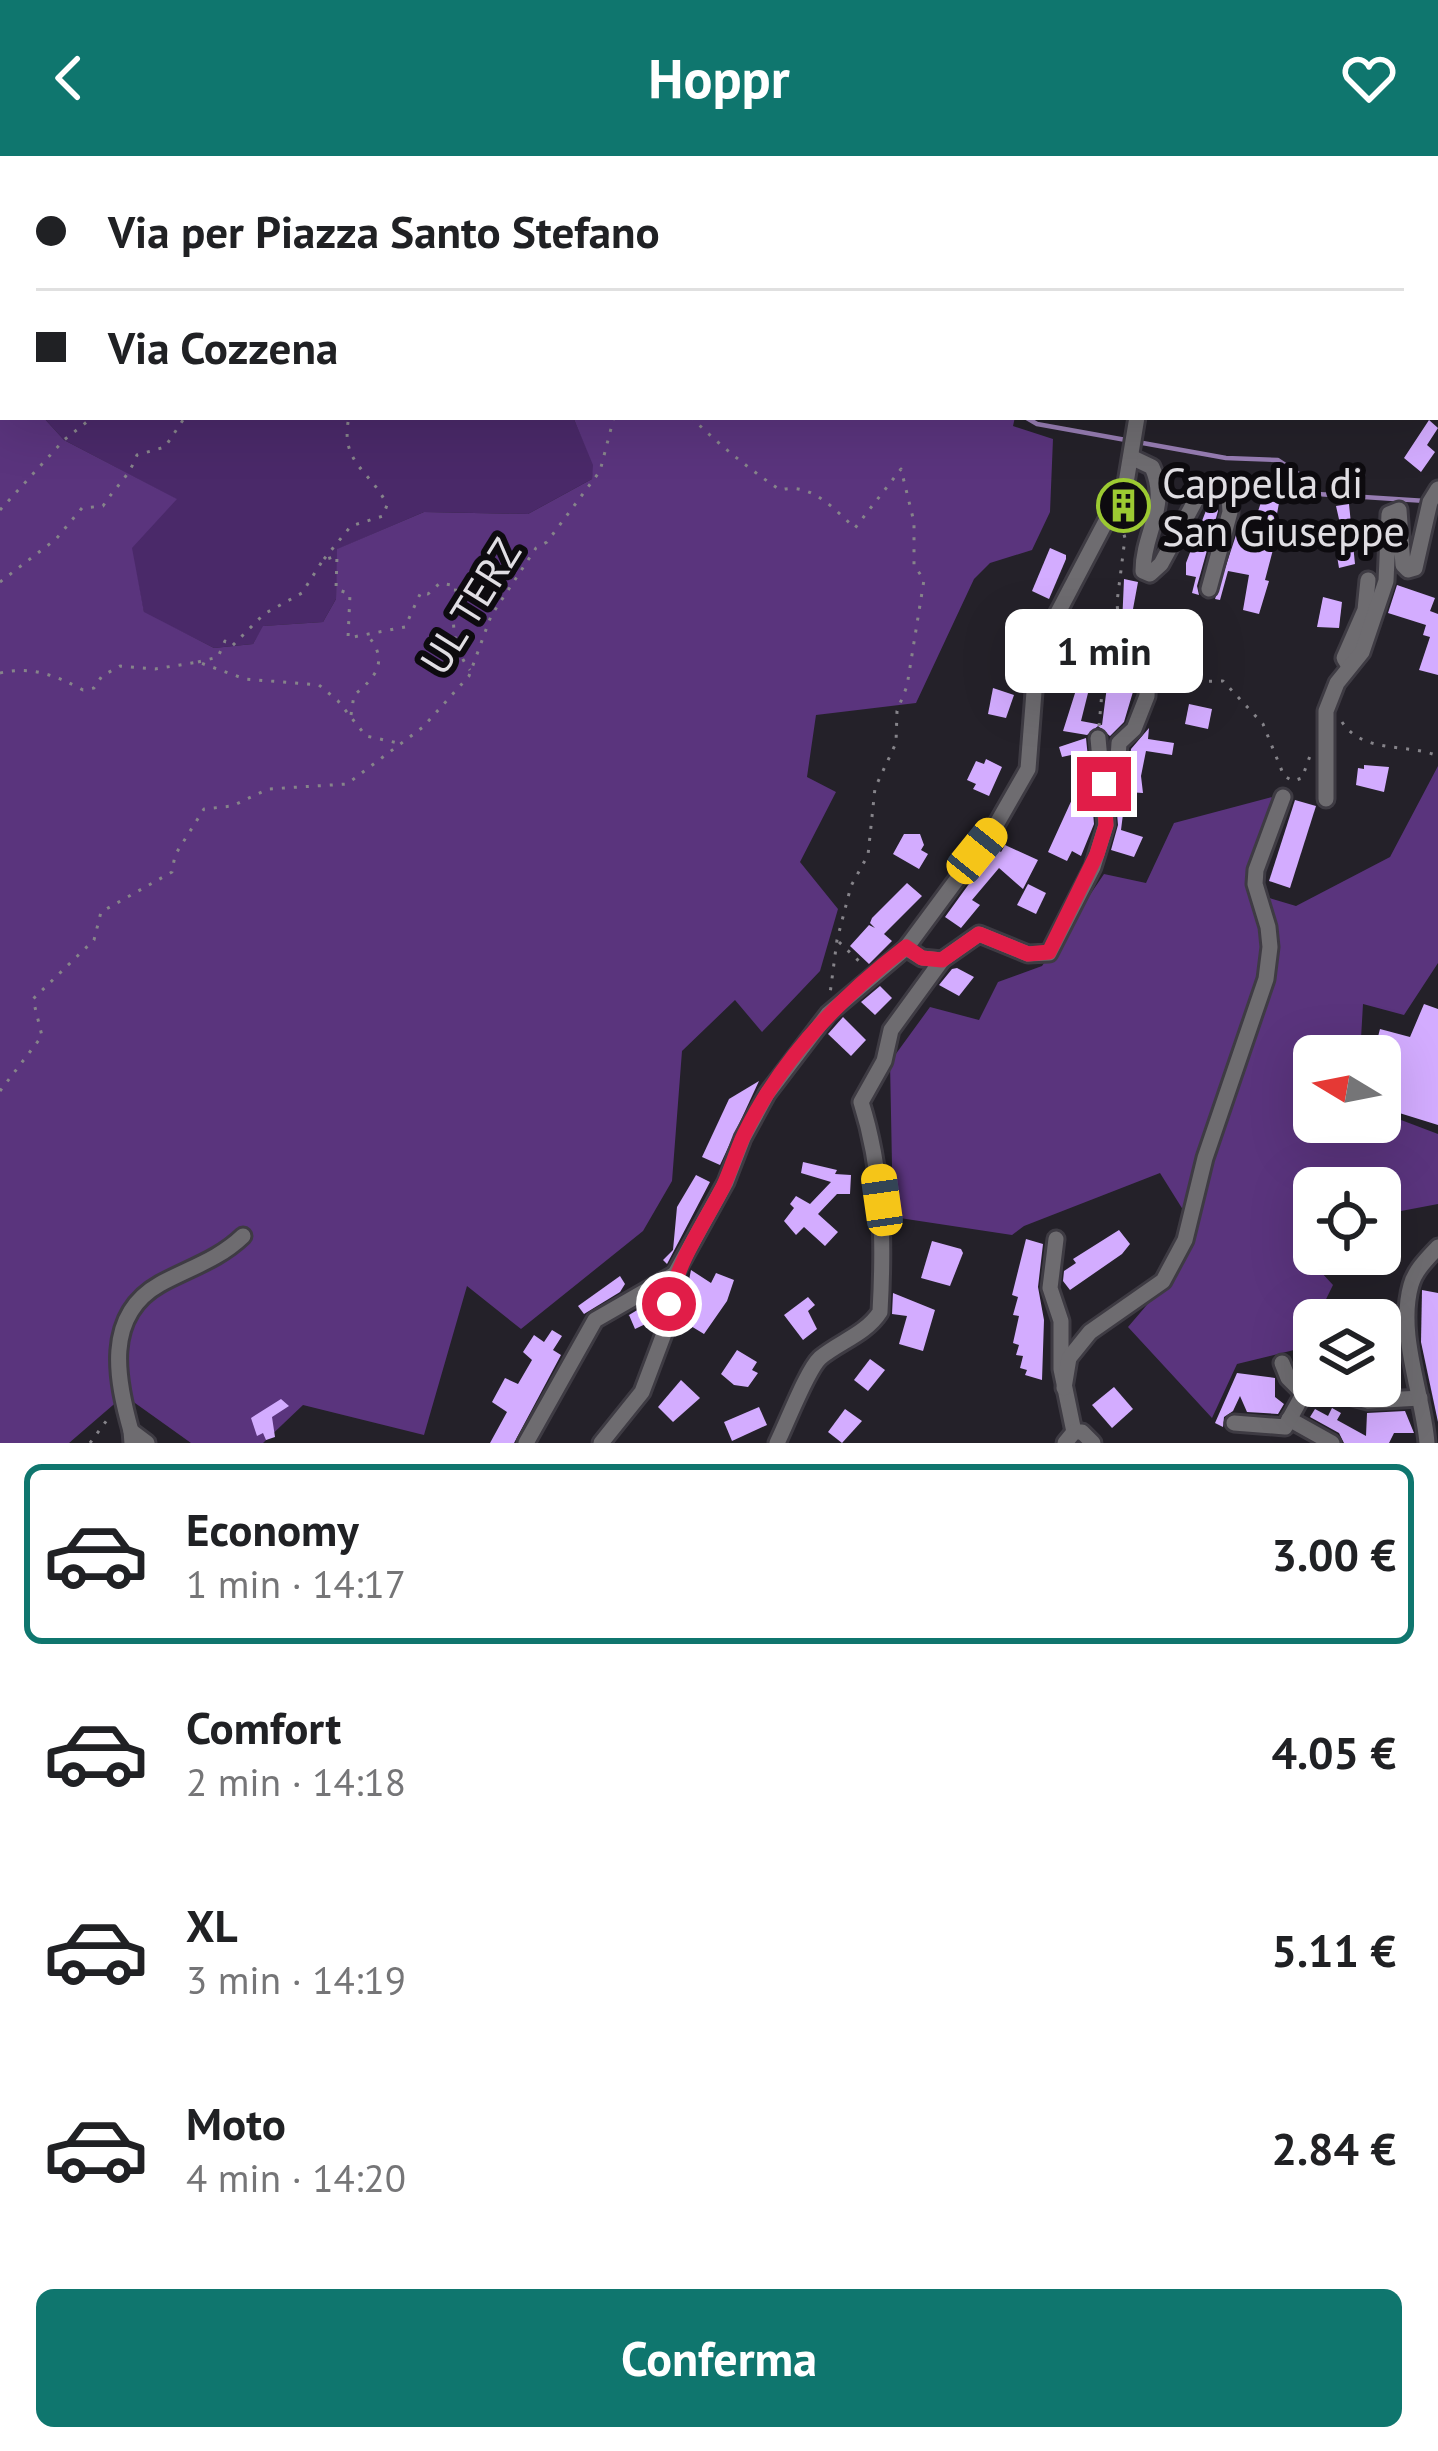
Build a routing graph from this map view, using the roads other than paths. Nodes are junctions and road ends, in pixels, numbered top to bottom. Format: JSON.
{"nodes":[{"id":1,"x":1137,"y":420,"type":"edge"},
{"id":2,"x":1131,"y":457,"type":"junction"},
{"id":3,"x":1438,"y":489,"type":"edge"},
{"id":4,"x":1368,"y":580,"type":"dead end"},
{"id":5,"x":1209,"y":590,"type":"dead end"},
{"id":6,"x":1116,"y":657,"type":"road end"},
{"id":7,"x":1348,"y":665,"type":"junction"},
{"id":8,"x":1098,"y":738,"type":"road end"},
{"id":9,"x":1104,"y":784,"type":"junction"},
{"id":10,"x":1283,"y":797,"type":"dead end"},
{"id":11,"x":1325,"y":799,"type":"dead end"},
{"id":12,"x":906,"y":947,"type":"junction"},
{"id":13,"x":942,"y":960,"type":"junction"},
{"id":14,"x":243,"y":1236,"type":"dead end"},
{"id":15,"x":1056,"y":1239,"type":"dead end"},
{"id":16,"x":1438,"y":1246,"type":"edge"},
{"id":17,"x":675,"y":1274,"type":"junction"},
{"id":18,"x":1282,"y":1363,"type":"dead end"},
{"id":19,"x":1293,"y":1381,"type":"edge"},
{"id":20,"x":1064,"y":1388,"type":"junction"},
{"id":21,"x":1420,"y":1398,"type":"junction"},
{"id":22,"x":1401,"y":1399,"type":"edge"},
{"id":23,"x":1296,"y":1407,"type":"edge"},
{"id":24,"x":1289,"y":1419,"type":"junction"},
{"id":25,"x":1234,"y":1423,"type":"dead end"},
{"id":26,"x":131,"y":1437,"type":"edge"},
{"id":27,"x":1070,"y":1437,"type":"edge"},
{"id":28,"x":147,"y":1443,"type":"edge"},
{"id":29,"x":526,"y":1443,"type":"edge"},
{"id":30,"x":602,"y":1443,"type":"edge"},
{"id":31,"x":777,"y":1443,"type":"edge"},
{"id":32,"x":1093,"y":1443,"type":"edge"},
{"id":33,"x":1332,"y":1443,"type":"edge"},
{"id":34,"x":1426,"y":1443,"type":"edge"}],
"edges":[{"from":1,"to":2,"type":"street"},
{"from":2,"to":5,"type":"street"},
{"from":2,"to":12,"type":"street"},
{"from":3,"to":7,"type":"street"},
{"from":4,"to":7,"type":"street"},
{"from":6,"to":9,"type":"street"},
{"from":7,"to":11,"type":"street"},
{"from":8,"to":9,"type":"street"},
{"from":9,"to":13,"type":"street"},
{"from":10,"to":20,"type":"street"},
{"from":12,"to":13,"type":"street"},
{"from":12,"to":17,"type":"street"},
{"from":13,"to":31,"type":"street"},
{"from":14,"to":26,"type":"street"},
{"from":15,"to":20,"type":"street"},
{"from":16,"to":21,"type":"street"},
{"from":17,"to":29,"type":"street"},
{"from":17,"to":30,"type":"street"},
{"from":18,"to":19,"type":"street"},
{"from":20,"to":27,"type":"street"},
{"from":21,"to":22,"type":"street"},
{"from":21,"to":34,"type":"street"},
{"from":23,"to":24,"type":"street"},
{"from":24,"to":25,"type":"street"},
{"from":24,"to":33,"type":"street"},
{"from":26,"to":28,"type":"street"},
{"from":27,"to":32,"type":"street"}]}
